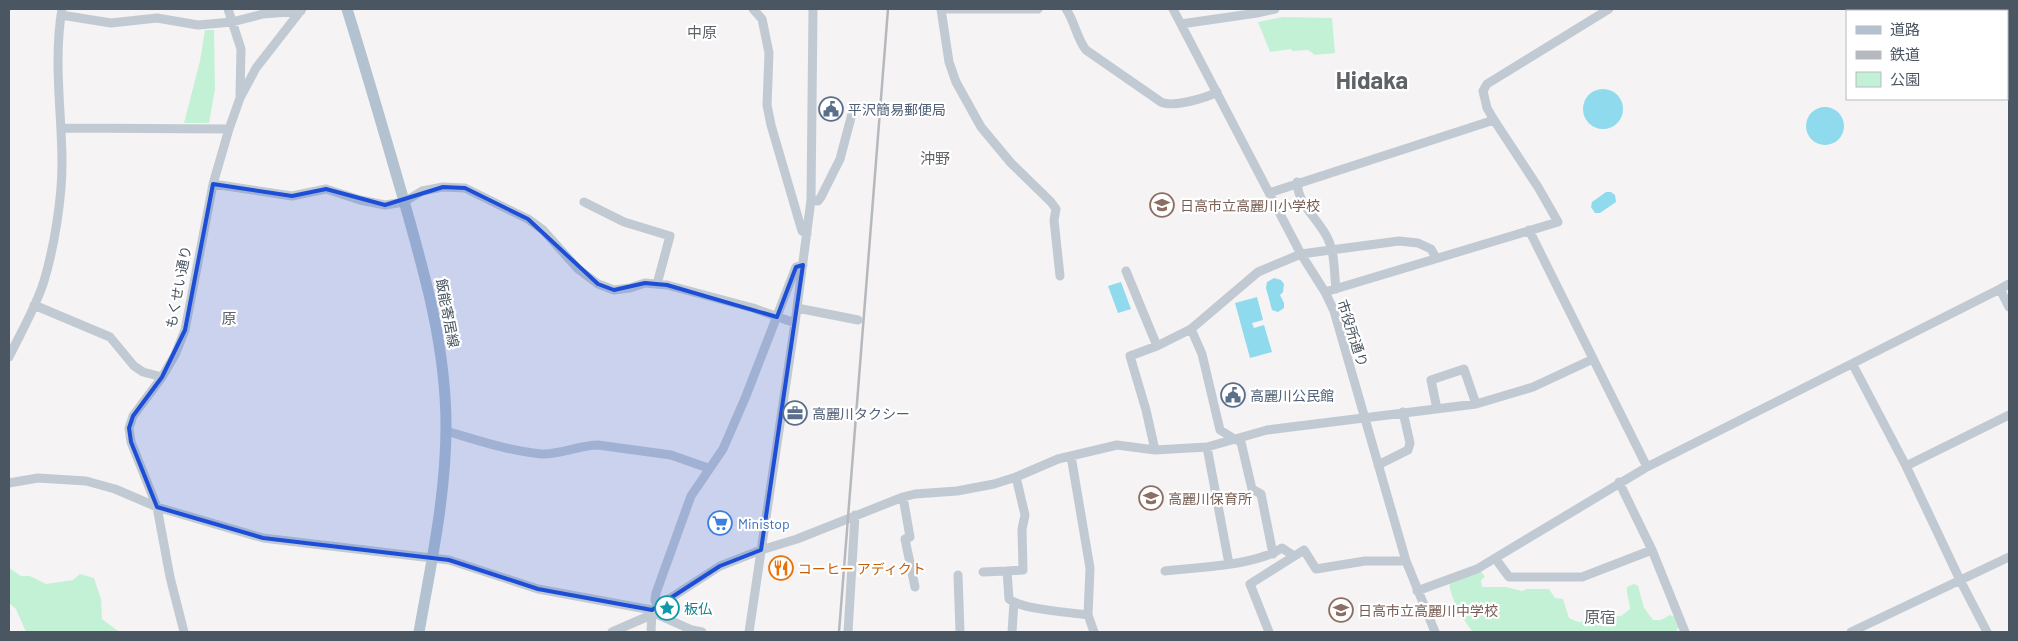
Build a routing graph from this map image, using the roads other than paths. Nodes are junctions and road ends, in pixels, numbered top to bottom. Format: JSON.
{"nodes":[{"id":1,"x":228,"y":9,"type":"edge"},
{"id":2,"x":347,"y":9,"type":"edge"},
{"id":3,"x":753,"y":9,"type":"edge"},
{"id":4,"x":813,"y":9,"type":"edge"},
{"id":5,"x":941,"y":9,"type":"edge"},
{"id":6,"x":948,"y":9,"type":"edge"},
{"id":7,"x":1038,"y":9,"type":"edge"},
{"id":8,"x":1066,"y":9,"type":"edge"},
{"id":9,"x":1173,"y":9,"type":"edge"},
{"id":10,"x":1275,"y":9,"type":"edge"},
{"id":11,"x":1609,"y":9,"type":"edge"},
{"id":12,"x":302,"y":10,"type":"edge"},
{"id":13,"x":62,"y":12,"type":"edge"},
{"id":14,"x":232,"y":22,"type":"junction"},
{"id":15,"x":1181,"y":24,"type":"junction"},
{"id":16,"x":1217,"y":92,"type":"junction"},
{"id":17,"x":240,"y":98,"type":"junction"},
{"id":18,"x":853,"y":110,"type":"dead end"},
{"id":19,"x":1494,"y":120,"type":"junction"},
{"id":20,"x":61,"y":128,"type":"junction"},
{"id":21,"x":229,"y":128,"type":"junction"},
{"id":22,"x":1298,"y":182,"type":"junction"},
{"id":23,"x":213,"y":184,"type":"junction"},
{"id":24,"x":1269,"y":192,"type":"junction"},
{"id":25,"x":811,"y":200,"type":"junction"},
{"id":26,"x":404,"y":202,"type":"junction"},
{"id":27,"x":584,"y":202,"type":"dead end"},
{"id":28,"x":1529,"y":230,"type":"junction"},
{"id":29,"x":807,"y":234,"type":"junction"},
{"id":30,"x":1332,"y":251,"type":"junction"},
{"id":31,"x":1301,"y":254,"type":"junction"},
{"id":32,"x":1436,"y":258,"type":"junction"},
{"id":33,"x":803,"y":265,"type":"junction"},
{"id":34,"x":1126,"y":271,"type":"dead end"},
{"id":35,"x":1060,"y":276,"type":"dead end"},
{"id":36,"x":657,"y":284,"type":"junction"},
{"id":37,"x":2009,"y":284,"type":"edge"},
{"id":38,"x":1336,"y":289,"type":"junction"},
{"id":39,"x":2000,"y":289,"type":"junction"},
{"id":40,"x":1325,"y":292,"type":"junction"},
{"id":41,"x":34,"y":305,"type":"junction"},
{"id":42,"x":2009,"y":307,"type":"edge"},
{"id":43,"x":797,"y":308,"type":"junction"},
{"id":44,"x":777,"y":317,"type":"junction"},
{"id":45,"x":858,"y":320,"type":"dead end"},
{"id":46,"x":795,"y":323,"type":"junction"},
{"id":47,"x":1191,"y":329,"type":"junction"},
{"id":48,"x":1157,"y":346,"type":"junction"},
{"id":49,"x":9,"y":357,"type":"edge"},
{"id":50,"x":1593,"y":358,"type":"junction"},
{"id":51,"x":1853,"y":365,"type":"junction"},
{"id":52,"x":162,"y":377,"type":"junction"},
{"id":53,"x":1476,"y":404,"type":"junction"},
{"id":54,"x":1437,"y":409,"type":"junction"},
{"id":55,"x":1403,"y":412,"type":"junction"},
{"id":56,"x":2009,"y":415,"type":"edge"},
{"id":57,"x":1364,"y":418,"type":"junction"},
{"id":58,"x":446,"y":431,"type":"junction"},
{"id":59,"x":1238,"y":439,"type":"junction"},
{"id":60,"x":1207,"y":447,"type":"junction"},
{"id":61,"x":1155,"y":450,"type":"junction"},
{"id":62,"x":1071,"y":456,"type":"junction"},
{"id":63,"x":1378,"y":465,"type":"junction"},
{"id":64,"x":1906,"y":466,"type":"junction"},
{"id":65,"x":1647,"y":467,"type":"junction"},
{"id":66,"x":708,"y":468,"type":"junction"},
{"id":67,"x":1016,"y":477,"type":"junction"},
{"id":68,"x":1619,"y":482,"type":"junction"},
{"id":69,"x":9,"y":483,"type":"edge"},
{"id":70,"x":903,"y":497,"type":"junction"},
{"id":71,"x":157,"y":507,"type":"junction"},
{"id":72,"x":855,"y":516,"type":"junction"},
{"id":73,"x":760,"y":550,"type":"junction"},
{"id":74,"x":1652,"y":550,"type":"junction"},
{"id":75,"x":1273,"y":554,"type":"junction"},
{"id":76,"x":1294,"y":556,"type":"junction"},
{"id":77,"x":432,"y":557,"type":"junction"},
{"id":78,"x":2009,"y":557,"type":"edge"},
{"id":79,"x":1495,"y":558,"type":"junction"},
{"id":80,"x":1406,"y":561,"type":"junction"},
{"id":81,"x":1229,"y":564,"type":"junction"},
{"id":82,"x":1007,"y":570,"type":"junction"},
{"id":83,"x":983,"y":572,"type":"dead end"},
{"id":84,"x":1165,"y":572,"type":"dead end"},
{"id":85,"x":958,"y":575,"type":"dead end"},
{"id":86,"x":1960,"y":580,"type":"junction"},
{"id":87,"x":915,"y":587,"type":"dead end"},
{"id":88,"x":1417,"y":590,"type":"junction"},
{"id":89,"x":1014,"y":602,"type":"junction"},
{"id":90,"x":653,"y":610,"type":"junction"},
{"id":91,"x":1088,"y":615,"type":"junction"},
{"id":92,"x":184,"y":632,"type":"edge"},
{"id":93,"x":419,"y":632,"type":"edge"},
{"id":94,"x":612,"y":632,"type":"edge"},
{"id":95,"x":651,"y":632,"type":"edge"},
{"id":96,"x":702,"y":632,"type":"edge"},
{"id":97,"x":749,"y":632,"type":"edge"},
{"id":98,"x":848,"y":632,"type":"edge"},
{"id":99,"x":960,"y":632,"type":"edge"},
{"id":100,"x":1012,"y":632,"type":"edge"},
{"id":101,"x":1094,"y":632,"type":"edge"},
{"id":102,"x":1269,"y":632,"type":"edge"},
{"id":103,"x":1434,"y":632,"type":"edge"},
{"id":104,"x":1685,"y":632,"type":"edge"},
{"id":105,"x":1851,"y":632,"type":"edge"},
{"id":106,"x":1987,"y":632,"type":"edge"}],
"edges":[{"from":1,"to":14,"type":"street"},
{"from":2,"to":26,"type":"main road","name":"飯能寄居線"},
{"from":3,"to":29,"type":"street"},
{"from":4,"to":25,"type":"street"},
{"from":5,"to":35,"type":"street"},
{"from":6,"to":7,"type":"street"},
{"from":8,"to":16,"type":"street"},
{"from":9,"to":15,"type":"street","name":"市役所通り"},
{"from":10,"to":15,"type":"street"},
{"from":11,"to":19,"type":"street"},
{"from":12,"to":14,"type":"street"},
{"from":12,"to":17,"type":"street","name":"もくせい通り"},
{"from":13,"to":14,"type":"street"},
{"from":13,"to":20,"type":"street"},
{"from":14,"to":17,"type":"street"},
{"from":15,"to":16,"type":"street","name":"市役所通り"},
{"from":16,"to":24,"type":"street","name":"市役所通り"},
{"from":17,"to":21,"type":"street","name":"もくせい通り"},
{"from":18,"to":25,"type":"street"},
{"from":19,"to":22,"type":"street"},
{"from":19,"to":28,"type":"street"},
{"from":20,"to":21,"type":"street"},
{"from":20,"to":41,"type":"street"},
{"from":21,"to":23,"type":"street","name":"もくせい通り"},
{"from":22,"to":24,"type":"street"},
{"from":22,"to":30,"type":"street"},
{"from":23,"to":26,"type":"street"},
{"from":23,"to":52,"type":"street","name":"もくせい通り"},
{"from":24,"to":31,"type":"street","name":"市役所通り"},
{"from":25,"to":29,"type":"street"},
{"from":26,"to":36,"type":"street"},
{"from":26,"to":58,"type":"main road","name":"飯能寄居線"},
{"from":27,"to":36,"type":"street"},
{"from":28,"to":32,"type":"street"},
{"from":28,"to":50,"type":"street"},
{"from":29,"to":33,"type":"street"},
{"from":30,"to":31,"type":"street"},
{"from":30,"to":32,"type":"street"},
{"from":30,"to":38,"type":"street"},
{"from":31,"to":40,"type":"street","name":"市役所通り"},
{"from":31,"to":47,"type":"street"},
{"from":32,"to":38,"type":"street"},
{"from":33,"to":43,"type":"street"},
{"from":33,"to":44,"type":"street"},
{"from":34,"to":48,"type":"street"},
{"from":36,"to":44,"type":"street"},
{"from":37,"to":39,"type":"street"},
{"from":38,"to":40,"type":"street"},
{"from":39,"to":42,"type":"street"},
{"from":39,"to":51,"type":"street"},
{"from":40,"to":57,"type":"street","name":"市役所通り"},
{"from":41,"to":49,"type":"street"},
{"from":41,"to":52,"type":"street"},
{"from":43,"to":45,"type":"street"},
{"from":43,"to":46,"type":"street"},
{"from":44,"to":46,"type":"street"},
{"from":44,"to":66,"type":"street"},
{"from":46,"to":73,"type":"street"},
{"from":47,"to":48,"type":"street"},
{"from":47,"to":59,"type":"street"},
{"from":48,"to":61,"type":"street"},
{"from":50,"to":53,"type":"street"},
{"from":50,"to":65,"type":"street"},
{"from":51,"to":64,"type":"street"},
{"from":51,"to":65,"type":"street"},
{"from":52,"to":71,"type":"street","name":"もくせい通り"},
{"from":53,"to":54,"type":"street"},
{"from":53,"to":54,"type":"street"},
{"from":54,"to":55,"type":"street"},
{"from":55,"to":57,"type":"street"},
{"from":55,"to":63,"type":"street"},
{"from":56,"to":64,"type":"street"},
{"from":57,"to":59,"type":"street"},
{"from":57,"to":63,"type":"street","name":"市役所通り"},
{"from":58,"to":66,"type":"street"},
{"from":58,"to":77,"type":"main road","name":"飯能寄居線"},
{"from":59,"to":60,"type":"street"},
{"from":59,"to":75,"type":"street"},
{"from":60,"to":61,"type":"street"},
{"from":60,"to":81,"type":"street"},
{"from":61,"to":62,"type":"street"},
{"from":62,"to":67,"type":"street"},
{"from":62,"to":91,"type":"street"},
{"from":63,"to":80,"type":"street","name":"市役所通り"},
{"from":64,"to":86,"type":"street"},
{"from":65,"to":68,"type":"street"},
{"from":66,"to":90,"type":"street"},
{"from":67,"to":70,"type":"street"},
{"from":67,"to":82,"type":"street"},
{"from":68,"to":74,"type":"street"},
{"from":68,"to":79,"type":"street"},
{"from":69,"to":71,"type":"street"},
{"from":70,"to":72,"type":"street"},
{"from":70,"to":87,"type":"street"},
{"from":71,"to":77,"type":"street"},
{"from":71,"to":92,"type":"street","name":"もくせい通り"},
{"from":72,"to":73,"type":"street"},
{"from":72,"to":98,"type":"street"},
{"from":73,"to":90,"type":"street"},
{"from":73,"to":97,"type":"street"},
{"from":74,"to":79,"type":"street"},
{"from":74,"to":104,"type":"street"},
{"from":75,"to":76,"type":"street"},
{"from":75,"to":81,"type":"street"},
{"from":76,"to":80,"type":"street"},
{"from":76,"to":102,"type":"street"},
{"from":77,"to":90,"type":"street"},
{"from":77,"to":93,"type":"main road","name":"飯能寄居線"},
{"from":78,"to":86,"type":"street"},
{"from":79,"to":88,"type":"street"},
{"from":80,"to":88,"type":"street","name":"市役所通り"},
{"from":81,"to":84,"type":"street"},
{"from":82,"to":83,"type":"street"},
{"from":82,"to":89,"type":"street"},
{"from":85,"to":99,"type":"street"},
{"from":86,"to":105,"type":"street"},
{"from":86,"to":106,"type":"street"},
{"from":88,"to":103,"type":"street","name":"市役所通り"},
{"from":89,"to":91,"type":"street"},
{"from":89,"to":100,"type":"street"},
{"from":90,"to":94,"type":"street"},
{"from":90,"to":95,"type":"street"},
{"from":90,"to":96,"type":"street"},
{"from":91,"to":101,"type":"street"}]}
